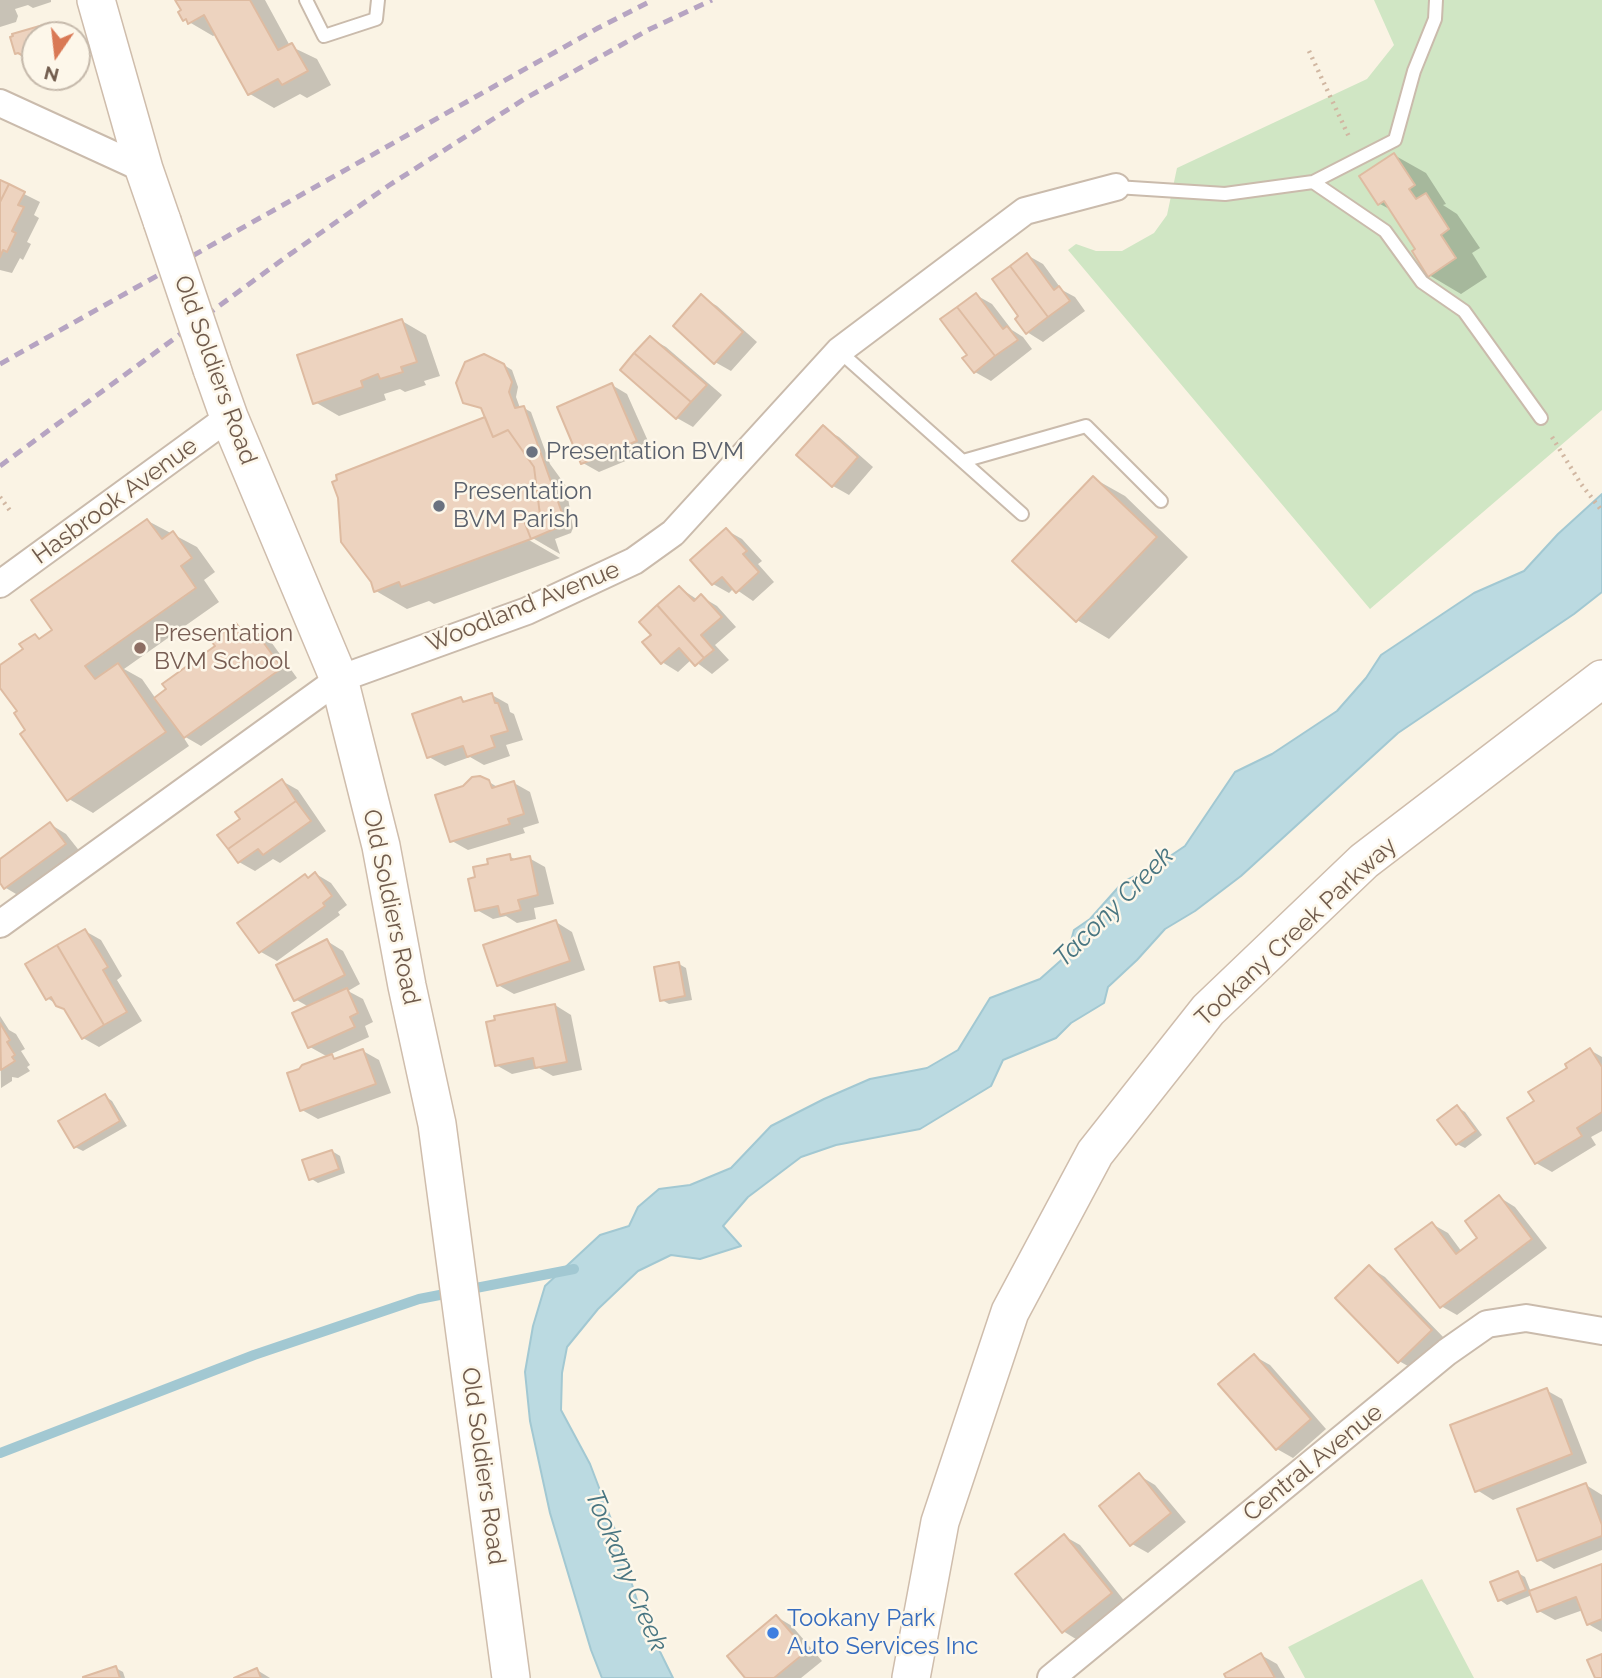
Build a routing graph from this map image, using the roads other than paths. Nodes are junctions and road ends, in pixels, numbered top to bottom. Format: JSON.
{"nodes":[{"id":1,"x":96,"y":0,"type":"edge"},
{"id":2,"x":306,"y":0,"type":"edge"},
{"id":3,"x":378,"y":0,"type":"edge"},
{"id":4,"x":1436,"y":0,"type":"edge"},
{"id":5,"x":0,"y":103,"type":"edge"},
{"id":6,"x":144,"y":169,"type":"junction"},
{"id":7,"x":1313,"y":182,"type":"junction"},
{"id":8,"x":1116,"y":187,"type":"joint"},
{"id":9,"x":839,"y":351,"type":"junction"},
{"id":10,"x":229,"y":417,"type":"junction"},
{"id":11,"x":1541,"y":418,"type":"road end"},
{"id":12,"x":963,"y":461,"type":"junction"},
{"id":13,"x":1161,"y":501,"type":"dead end"},
{"id":14,"x":1022,"y":514,"type":"dead end"},
{"id":15,"x":0,"y":584,"type":"edge"},
{"id":16,"x":339,"y":679,"type":"junction"},
{"id":17,"x":1602,"y":679,"type":"edge"},
{"id":18,"x":0,"y":924,"type":"edge"},
{"id":19,"x":1602,"y":1331,"type":"edge"},
{"id":20,"x":511,"y":1678,"type":"edge"},
{"id":21,"x":911,"y":1678,"type":"edge"},
{"id":22,"x":1051,"y":1678,"type":"edge"}],
"edges":[{"from":1,"to":6,"type":"street","name":"Old Soldiers Road"},
{"from":2,"to":3,"type":"lane"},
{"from":4,"to":7,"type":"lane"},
{"from":5,"to":6,"type":"street"},
{"from":6,"to":10,"type":"street","name":"Old Soldiers Road","bridge":true},
{"from":7,"to":8,"type":"lane"},
{"from":7,"to":11,"type":"lane"},
{"from":8,"to":9,"type":"street","name":"Woodland Avenue"},
{"from":9,"to":12,"type":"lane"},
{"from":9,"to":16,"type":"street","name":"Woodland Avenue"},
{"from":10,"to":15,"type":"street","name":"Hasbrook Avenue"},
{"from":10,"to":16,"type":"street","name":"Old Soldiers Road"},
{"from":12,"to":13,"type":"lane"},
{"from":12,"to":14,"type":"lane"},
{"from":16,"to":18,"type":"street","name":"Woodland Avenue"},
{"from":16,"to":20,"type":"street","name":"Old Soldiers Road"},
{"from":17,"to":21,"type":"street","name":"Tookany Creek Parkway"},
{"from":19,"to":22,"type":"street","name":"Central Avenue"}]}
